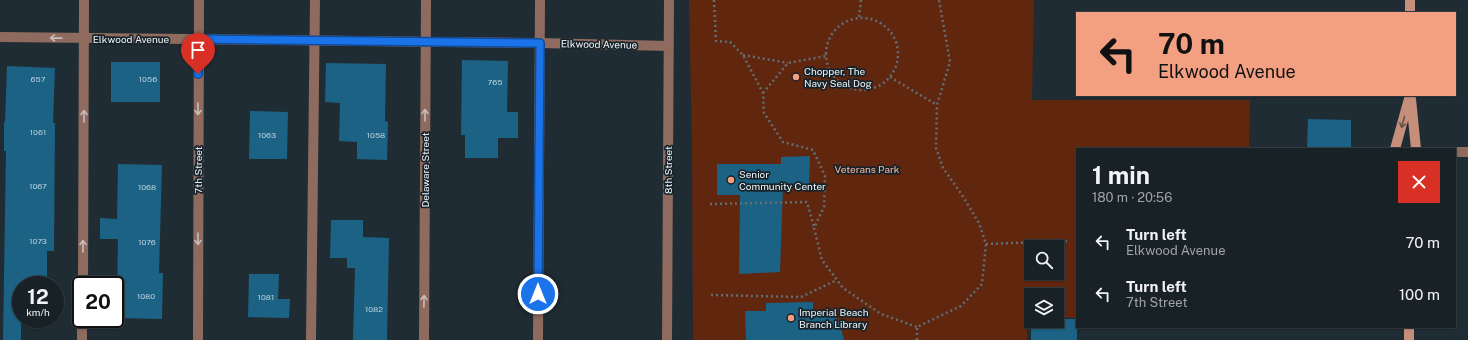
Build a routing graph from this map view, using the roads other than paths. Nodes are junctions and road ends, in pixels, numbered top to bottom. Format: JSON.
{"nodes":[{"id":1,"x":84,"y":0,"type":"edge"},
{"id":2,"x":199,"y":0,"type":"edge"},
{"id":3,"x":315,"y":0,"type":"edge"},
{"id":4,"x":426,"y":0,"type":"edge"},
{"id":5,"x":540,"y":0,"type":"edge"},
{"id":6,"x":670,"y":0,"type":"edge"},
{"id":7,"x":1410,"y":0,"type":"edge"},
{"id":8,"x":1410,"y":12,"type":"edge"},
{"id":9,"x":0,"y":37,"type":"edge"},
{"id":10,"x":84,"y":39,"type":"junction"},
{"id":11,"x":198,"y":39,"type":"junction"},
{"id":12,"x":314,"y":41,"type":"junction"},
{"id":13,"x":426,"y":42,"type":"junction"},
{"id":14,"x":540,"y":43,"type":"junction"},
{"id":15,"x":669,"y":46,"type":"junction"},
{"id":16,"x":1410,"y":96,"type":"edge"},
{"id":17,"x":1410,"y":96,"type":"edge"},
{"id":18,"x":1396,"y":148,"type":"edge"},
{"id":19,"x":1416,"y":148,"type":"edge"},
{"id":20,"x":1456,"y":152,"type":"edge"},
{"id":21,"x":1468,"y":152,"type":"edge"},
{"id":22,"x":82,"y":276,"type":"edge"},
{"id":23,"x":82,"y":328,"type":"edge"},
{"id":24,"x":1410,"y":328,"type":"edge"},
{"id":25,"x":82,"y":340,"type":"edge"},
{"id":26,"x":198,"y":340,"type":"edge"},
{"id":27,"x":311,"y":340,"type":"edge"},
{"id":28,"x":424,"y":340,"type":"edge"},
{"id":29,"x":538,"y":340,"type":"edge"},
{"id":30,"x":667,"y":340,"type":"edge"},
{"id":31,"x":1410,"y":340,"type":"edge"}],
"edges":[{"from":1,"to":10,"type":"street"},
{"from":2,"to":11,"type":"street","name":"7th Street"},
{"from":3,"to":12,"type":"street"},
{"from":4,"to":13,"type":"street","name":"Delaware Street"},
{"from":5,"to":14,"type":"street"},
{"from":6,"to":15,"type":"street","name":"8th Street"},
{"from":7,"to":8,"type":"main road"},
{"from":10,"to":9,"type":"street","name":"Elkwood Avenue","one_way":true},
{"from":10,"to":11,"type":"street","name":"Elkwood Avenue"},
{"from":22,"to":10,"type":"street","one_way":true},
{"from":11,"to":12,"type":"street","name":"Elkwood Avenue"},
{"from":11,"to":26,"type":"street","name":"7th Street","one_way":true},
{"from":12,"to":13,"type":"street","name":"Elkwood Avenue"},
{"from":12,"to":27,"type":"street"},
{"from":13,"to":14,"type":"street","name":"Elkwood Avenue"},
{"from":28,"to":13,"type":"street","name":"Delaware Street","one_way":true},
{"from":14,"to":15,"type":"street","name":"Elkwood Avenue"},
{"from":14,"to":29,"type":"street"},
{"from":15,"to":30,"type":"street","name":"8th Street"},
{"from":16,"to":18,"type":"main road","one_way":true},
{"from":17,"to":19,"type":"main road"},
{"from":20,"to":21,"type":"street"},
{"from":23,"to":25,"type":"street"},
{"from":24,"to":31,"type":"main road"}]}
